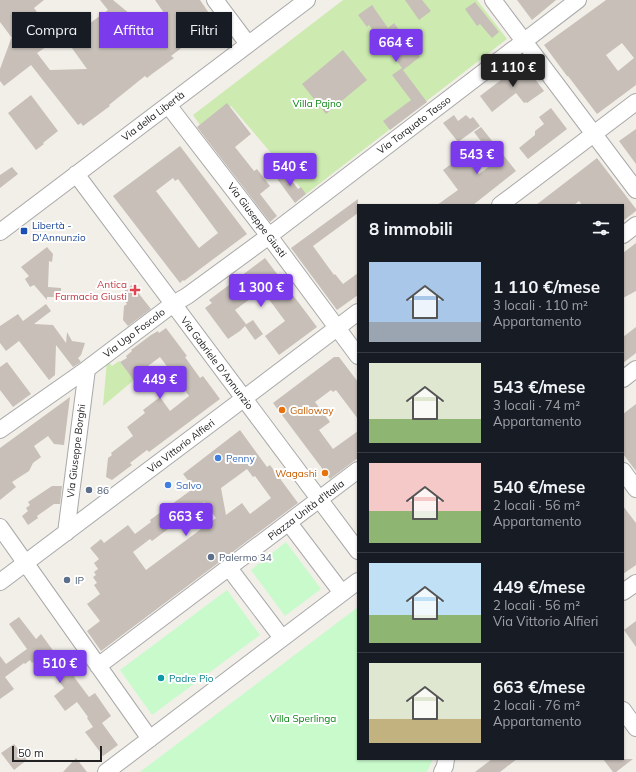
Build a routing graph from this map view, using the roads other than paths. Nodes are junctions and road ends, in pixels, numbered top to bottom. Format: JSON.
{"nodes":[{"id":1,"x":214,"y":0,"type":"edge"},
{"id":2,"x":307,"y":0,"type":"edge"},
{"id":3,"x":493,"y":0,"type":"edge"},
{"id":4,"x":578,"y":0,"type":"edge"},
{"id":5,"x":524,"y":41,"type":"junction"},
{"id":6,"x":248,"y":44,"type":"junction"},
{"id":7,"x":636,"y":102,"type":"edge"},
{"id":8,"x":168,"y":105,"type":"junction"},
{"id":9,"x":594,"y":134,"type":"junction"},
{"id":10,"x":76,"y":174,"type":"junction"},
{"id":11,"x":636,"y":190,"type":"edge"},
{"id":12,"x":501,"y":204,"type":"edge"},
{"id":13,"x":636,"y":225,"type":"edge"},
{"id":14,"x":0,"y":232,"type":"edge"},
{"id":15,"x":624,"y":234,"type":"edge"},
{"id":16,"x":269,"y":236,"type":"junction"},
{"id":17,"x":173,"y":304,"type":"junction"},
{"id":18,"x":357,"y":313,"type":"edge"},
{"id":19,"x":337,"y":328,"type":"junction"},
{"id":20,"x":357,"y":355,"type":"edge"},
{"id":21,"x":87,"y":369,"type":"junction"},
{"id":22,"x":636,"y":369,"type":"edge"},
{"id":23,"x":624,"y":378,"type":"edge"},
{"id":24,"x":244,"y":398,"type":"junction"},
{"id":25,"x":0,"y":430,"type":"edge"},
{"id":26,"x":624,"y":472,"type":"edge"},
{"id":27,"x":356,"y":477,"type":"edge"},
{"id":28,"x":636,"y":489,"type":"edge"},
{"id":29,"x":320,"y":499,"type":"junction"},
{"id":30,"x":289,"y":523,"type":"junction"},
{"id":31,"x":0,"y":527,"type":"edge"},
{"id":32,"x":66,"y":532,"type":"junction"},
{"id":33,"x":357,"y":550,"type":"edge"},
{"id":34,"x":25,"y":563,"type":"junction"},
{"id":35,"x":229,"y":568,"type":"junction"},
{"id":36,"x":0,"y":582,"type":"edge"},
{"id":37,"x":357,"y":582,"type":"edge"},
{"id":38,"x":636,"y":582,"type":"edge"},
{"id":39,"x":624,"y":591,"type":"edge"},
{"id":40,"x":342,"y":593,"type":"junction"},
{"id":41,"x":282,"y":638,"type":"junction"},
{"id":42,"x":98,"y":666,"type":"junction"},
{"id":43,"x":624,"y":711,"type":"edge"},
{"id":44,"x":636,"y":728,"type":"edge"},
{"id":45,"x":150,"y":739,"type":"junction"},
{"id":46,"x":446,"y":760,"type":"edge"},
{"id":47,"x":106,"y":772,"type":"edge"},
{"id":48,"x":442,"y":772,"type":"edge"}],
"edges":[{"from":1,"to":6,"type":"street"},
{"from":2,"to":6,"type":"street","name":"Via della Libertà"},
{"from":3,"to":5,"type":"street"},
{"from":4,"to":5,"type":"street","name":"Via Torquato Tasso"},
{"from":5,"to":9,"type":"street"},
{"from":5,"to":16,"type":"street","name":"Via Torquato Tasso"},
{"from":6,"to":8,"type":"street","name":"Via della Libertà"},
{"from":7,"to":9,"type":"street"},
{"from":8,"to":10,"type":"street","name":"Via della Libertà"},
{"from":8,"to":16,"type":"street","name":"Via Giuseppe Giusti"},
{"from":9,"to":11,"type":"street"},
{"from":9,"to":12,"type":"street"},
{"from":10,"to":14,"type":"street","name":"Via della Libertà"},
{"from":10,"to":17,"type":"street","name":"Via Gabriele D'Annunzio"},
{"from":13,"to":15,"type":"street"},
{"from":16,"to":17,"type":"street","name":"Via Ugo Foscolo"},
{"from":16,"to":19,"type":"street","name":"Via Giuseppe Giusti"},
{"from":17,"to":21,"type":"street","name":"Via Ugo Foscolo"},
{"from":17,"to":24,"type":"street","name":"Via Gabriele D'Annunzio"},
{"from":18,"to":19,"type":"street","name":"Via Vittorio Alfieri"},
{"from":19,"to":20,"type":"street","name":"Via Giuseppe Giusti"},
{"from":19,"to":24,"type":"street","name":"Via Vittorio Alfieri"},
{"from":21,"to":25,"type":"street","name":"Via Ugo Foscolo"},
{"from":21,"to":32,"type":"street","name":"Via Giuseppe Borghi"},
{"from":22,"to":23,"type":"street"},
{"from":24,"to":29,"type":"street","name":"Via Gabriele D'Annunzio"},
{"from":24,"to":32,"type":"street","name":"Via Vittorio Alfieri"},
{"from":26,"to":28,"type":"street"},
{"from":27,"to":29,"type":"street","name":"Piazza Unità d'Italia"},
{"from":29,"to":30,"type":"street","name":"Piazza Unità d'Italia"},
{"from":29,"to":33,"type":"street","name":"Via Gabriele D'Annunzio"},
{"from":30,"to":35,"type":"street","name":"Piazza Unità d'Italia"},
{"from":30,"to":40,"type":"street"},
{"from":31,"to":34,"type":"street"},
{"from":32,"to":34,"type":"street","name":"Via Vittorio Alfieri"},
{"from":34,"to":36,"type":"street","name":"Via Vittorio Alfieri"},
{"from":34,"to":42,"type":"street"},
{"from":35,"to":41,"type":"street"},
{"from":35,"to":42,"type":"street","name":"Piazza Unità d'Italia"},
{"from":37,"to":40,"type":"street"},
{"from":38,"to":39,"type":"street"},
{"from":40,"to":41,"type":"street"},
{"from":41,"to":45,"type":"street"},
{"from":42,"to":45,"type":"street"},
{"from":43,"to":44,"type":"street"},
{"from":45,"to":47,"type":"street"},
{"from":46,"to":48,"type":"street"}]}
